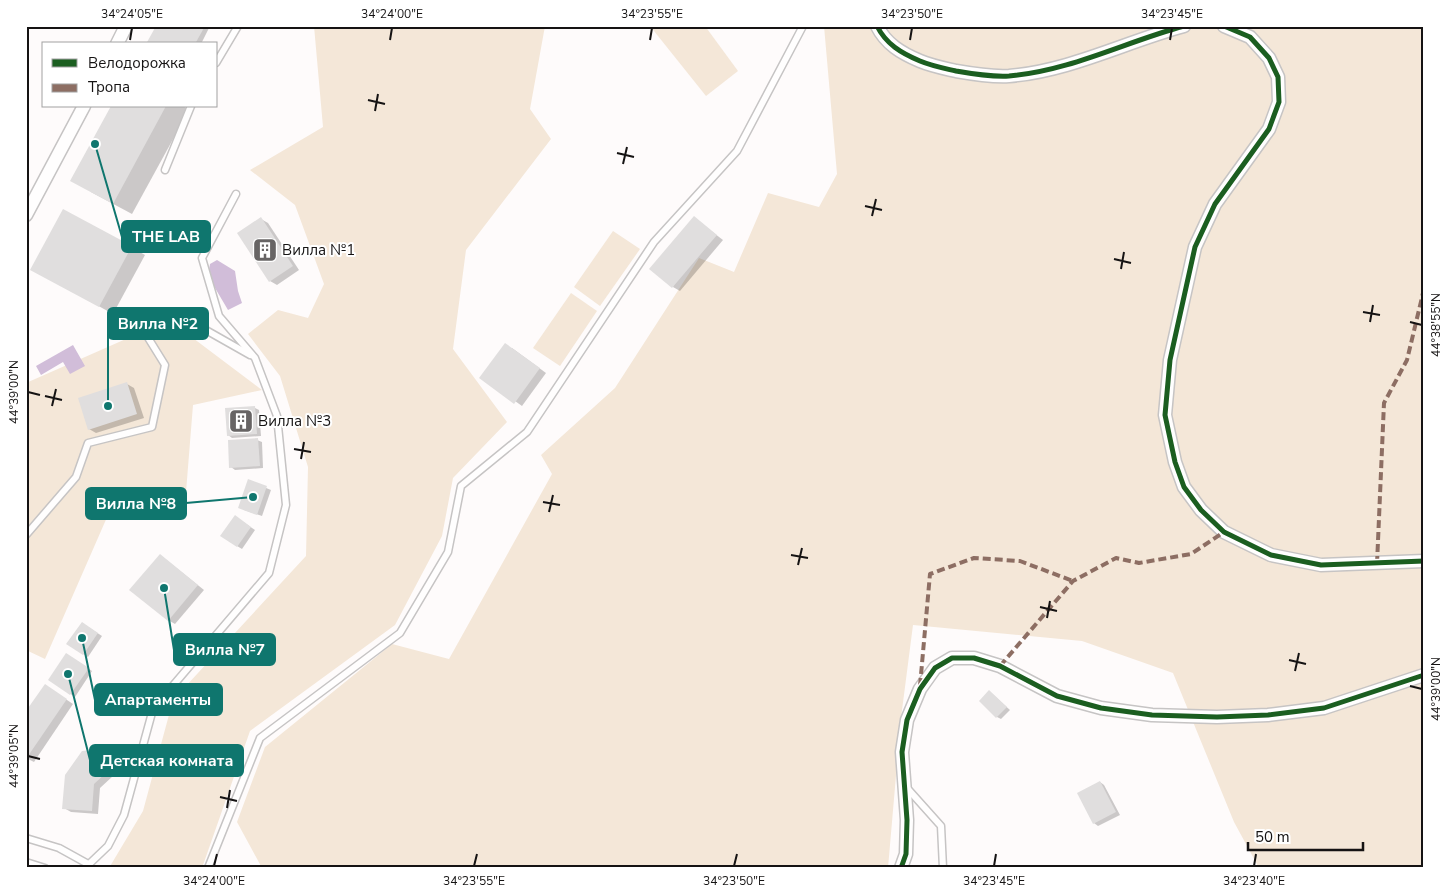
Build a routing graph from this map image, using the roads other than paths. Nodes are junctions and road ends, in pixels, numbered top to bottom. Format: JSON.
{"nodes":[{"id":1,"x":126,"y":26,"type":"edge"},
{"id":2,"x":238,"y":26,"type":"edge"},
{"id":3,"x":802,"y":26,"type":"edge"},
{"id":4,"x":876,"y":26,"type":"edge"},
{"id":5,"x":1184,"y":26,"type":"edge"},
{"id":6,"x":1224,"y":26,"type":"edge"},
{"id":7,"x":118,"y":42,"type":"edge"},
{"id":8,"x":218,"y":60,"type":"edge"},
{"id":9,"x":83,"y":108,"type":"edge"},
{"id":10,"x":190,"y":108,"type":"edge"},
{"id":11,"x":165,"y":170,"type":"dead end"},
{"id":12,"x":236,"y":194,"type":"dead end"},
{"id":13,"x":26,"y":214,"type":"edge"},
{"id":14,"x":255,"y":358,"type":"junction"},
{"id":15,"x":26,"y":535,"type":"edge"},
{"id":16,"x":1424,"y":561,"type":"edge"},
{"id":17,"x":1424,"y":675,"type":"edge"},
{"id":18,"x":904,"y":785,"type":"junction"},
{"id":19,"x":26,"y":838,"type":"edge"},
{"id":20,"x":26,"y":862,"type":"edge"},
{"id":21,"x":87,"y":866,"type":"edge"},
{"id":22,"x":45,"y":868,"type":"edge"},
{"id":23,"x":208,"y":868,"type":"edge"},
{"id":24,"x":901,"y":868,"type":"edge"},
{"id":25,"x":943,"y":868,"type":"edge"}],
"edges":[{"from":1,"to":7,"type":"street"},
{"from":2,"to":8,"type":"lane"},
{"from":3,"to":23,"type":"lane"},
{"from":4,"to":5,"type":"street"},
{"from":6,"to":16,"type":"street"},
{"from":9,"to":13,"type":"street"},
{"from":10,"to":11,"type":"lane"},
{"from":12,"to":14,"type":"lane"},
{"from":14,"to":15,"type":"lane"},
{"from":14,"to":21,"type":"lane"},
{"from":17,"to":18,"type":"street"},
{"from":18,"to":24,"type":"street"},
{"from":18,"to":25,"type":"lane"},
{"from":19,"to":21,"type":"lane"},
{"from":20,"to":22,"type":"lane"}]}
